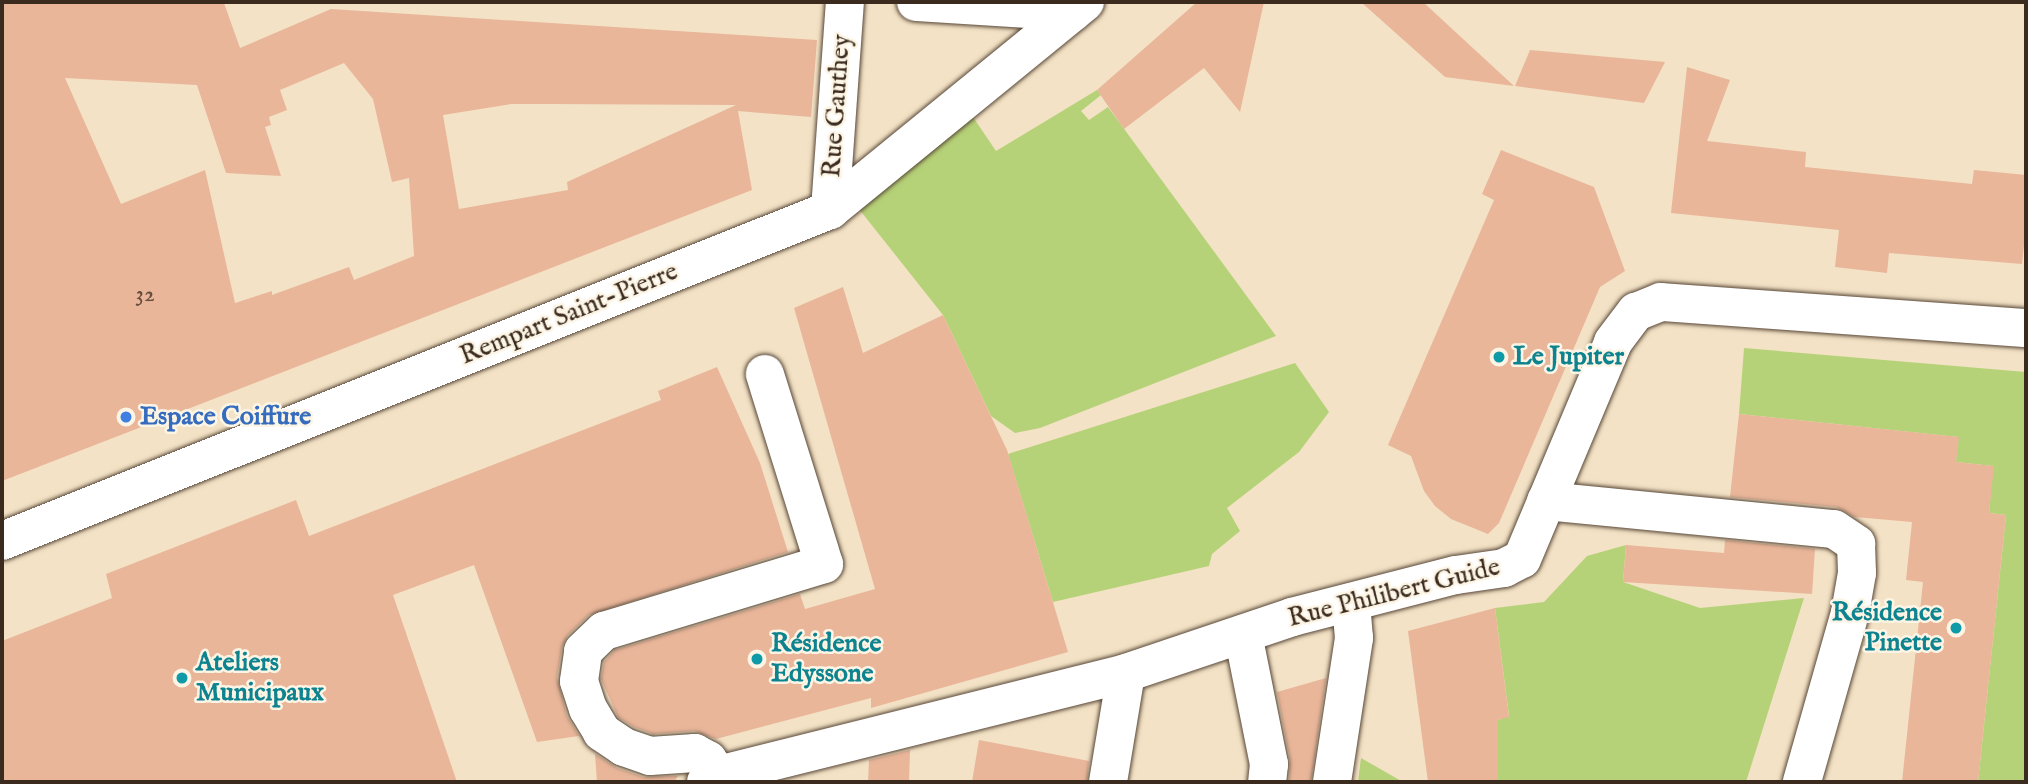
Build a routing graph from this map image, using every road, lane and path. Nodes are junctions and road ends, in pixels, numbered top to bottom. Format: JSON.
{"nodes":[{"id":1,"x":845,"y":2,"type":"edge"},
{"id":2,"x":916,"y":2,"type":"edge"},
{"id":3,"x":1079,"y":7,"type":"edge"},
{"id":4,"x":830,"y":209,"type":"junction"},
{"id":5,"x":2026,"y":328,"type":"edge"},
{"id":6,"x":765,"y":374,"type":"dead end"},
{"id":7,"x":1546,"y":501,"type":"junction"},
{"id":8,"x":2,"y":541,"type":"edge"},
{"id":9,"x":1351,"y":602,"type":"junction"},
{"id":10,"x":1243,"y":634,"type":"junction"},
{"id":11,"x":1126,"y":673,"type":"junction"},
{"id":12,"x":712,"y":779,"type":"edge"},
{"id":13,"x":1108,"y":782,"type":"edge"},
{"id":14,"x":1267,"y":782,"type":"edge"},
{"id":15,"x":1332,"y":782,"type":"edge"},
{"id":16,"x":1801,"y":782,"type":"edge"}],
"edges":[{"from":1,"to":4,"type":"street","name":"Rue Gauthey"},
{"from":2,"to":3,"type":"street"},
{"from":3,"to":4,"type":"street","name":"Rempart Saint-Pierre"},
{"from":4,"to":8,"type":"street","name":"Rempart Saint-Pierre"},
{"from":5,"to":7,"type":"street","name":"Rue Philibert Guide"},
{"from":6,"to":12,"type":"street"},
{"from":7,"to":9,"type":"street","name":"Rue Philibert Guide"},
{"from":7,"to":16,"type":"street"},
{"from":9,"to":10,"type":"street","name":"Rue Philibert Guide"},
{"from":9,"to":15,"type":"street"},
{"from":10,"to":11,"type":"street","name":"Rue Philibert Guide"},
{"from":10,"to":14,"type":"street"},
{"from":11,"to":12,"type":"street","name":"Rue Philibert Guide"},
{"from":11,"to":13,"type":"street"}]}
